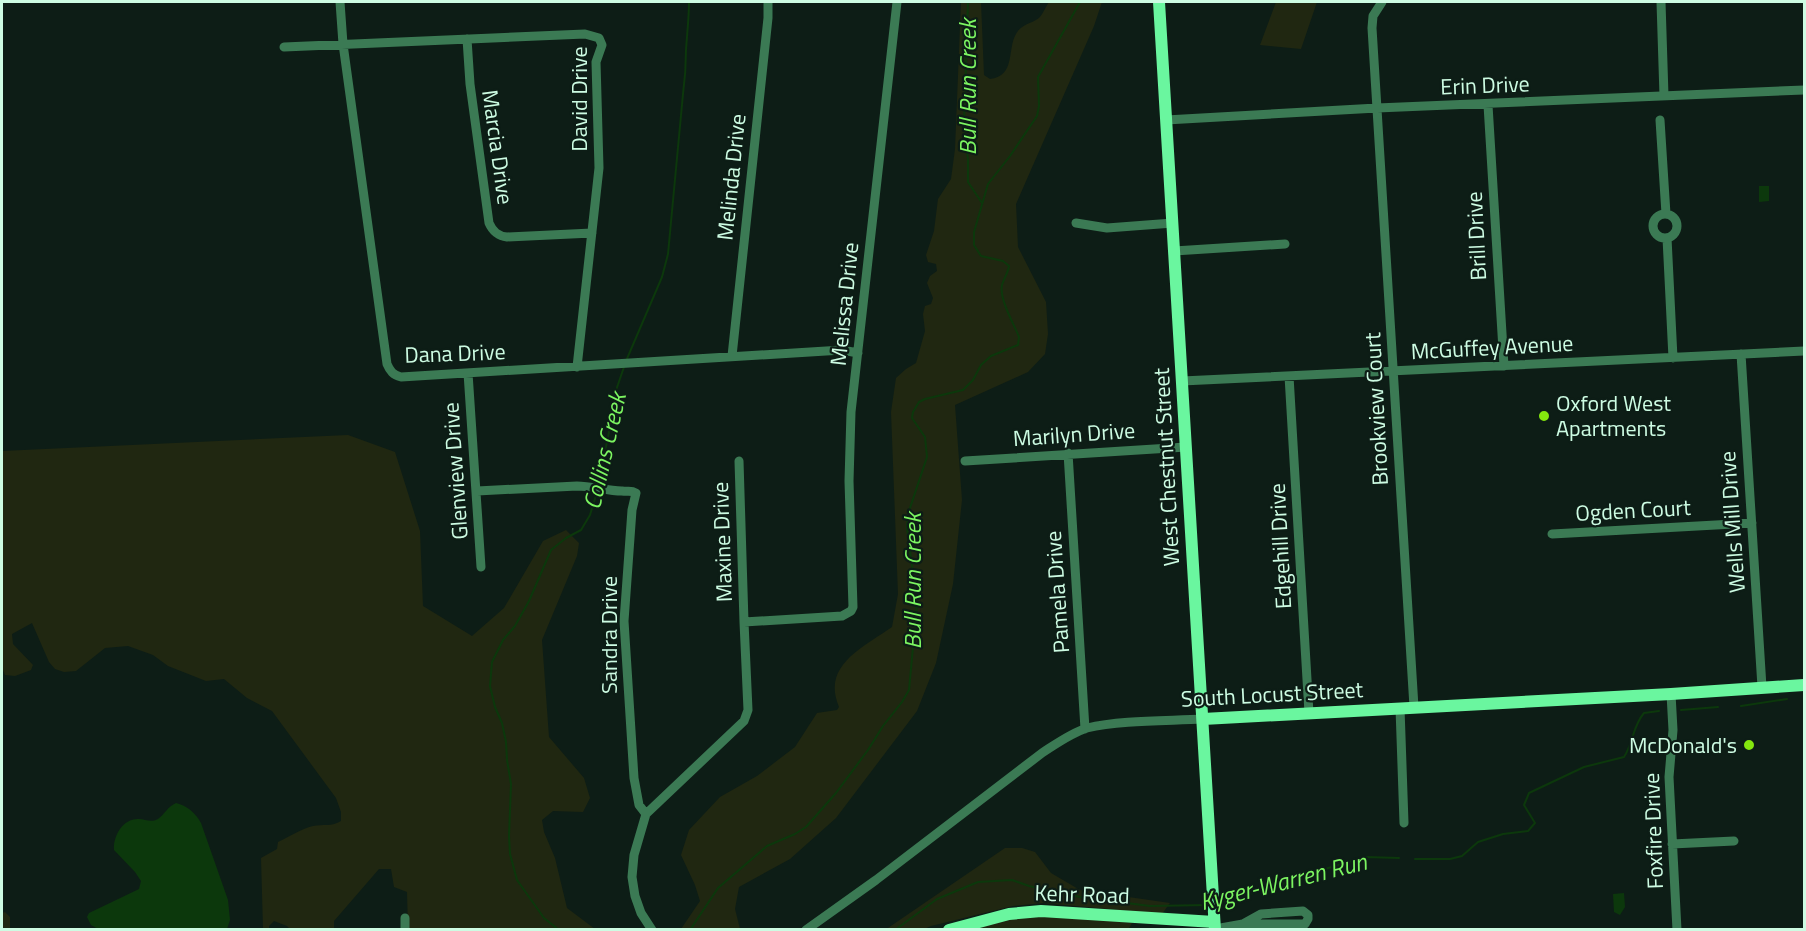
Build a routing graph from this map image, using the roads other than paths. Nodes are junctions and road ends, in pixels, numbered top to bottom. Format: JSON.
{"nodes":[{"id":1,"x":340,"y":2,"type":"edge"},
{"id":2,"x":768,"y":2,"type":"edge"},
{"id":3,"x":897,"y":2,"type":"edge"},
{"id":4,"x":1159,"y":2,"type":"edge"},
{"id":5,"x":1382,"y":2,"type":"edge"},
{"id":6,"x":1661,"y":2,"type":"edge"},
{"id":7,"x":467,"y":39,"type":"junction"},
{"id":8,"x":343,"y":44,"type":"junction"},
{"id":9,"x":284,"y":47,"type":"dead end"},
{"id":10,"x":1804,"y":90,"type":"edge"},
{"id":11,"x":1664,"y":96,"type":"junction"},
{"id":12,"x":1488,"y":105,"type":"junction"},
{"id":13,"x":1377,"y":108,"type":"junction"},
{"id":14,"x":1166,"y":120,"type":"junction"},
{"id":15,"x":1660,"y":120,"type":"dead end"},
{"id":16,"x":1666,"y":214,"type":"junction"},
{"id":17,"x":1076,"y":223,"type":"dead end"},
{"id":18,"x":1173,"y":223,"type":"junction"},
{"id":19,"x":592,"y":232,"type":"junction"},
{"id":20,"x":1667,"y":238,"type":"junction"},
{"id":21,"x":1285,"y":244,"type":"dead end"},
{"id":22,"x":1174,"y":251,"type":"junction"},
{"id":23,"x":1804,"y":351,"type":"edge"},
{"id":24,"x":858,"y":353,"type":"junction"},
{"id":25,"x":1741,"y":354,"type":"junction"},
{"id":26,"x":732,"y":356,"type":"junction"},
{"id":27,"x":1673,"y":357,"type":"junction"},
{"id":28,"x":577,"y":366,"type":"junction"},
{"id":29,"x":1504,"y":366,"type":"junction"},
{"id":30,"x":1393,"y":371,"type":"junction"},
{"id":31,"x":468,"y":373,"type":"junction"},
{"id":32,"x":1289,"y":376,"type":"junction"},
{"id":33,"x":1182,"y":381,"type":"junction"},
{"id":34,"x":1186,"y":447,"type":"junction"},
{"id":35,"x":1068,"y":453,"type":"junction"},
{"id":36,"x":739,"y":461,"type":"dead end"},
{"id":37,"x":965,"y":461,"type":"dead end"},
{"id":38,"x":477,"y":491,"type":"junction"},
{"id":39,"x":1752,"y":523,"type":"junction"},
{"id":40,"x":1552,"y":534,"type":"dead end"},
{"id":41,"x":481,"y":567,"type":"dead end"},
{"id":42,"x":851,"y":611,"type":"joint"},
{"id":43,"x":744,"y":622,"type":"junction"},
{"id":44,"x":1804,"y":685,"type":"edge"},
{"id":45,"x":1762,"y":687,"type":"junction"},
{"id":46,"x":1671,"y":694,"type":"junction"},
{"id":47,"x":1414,"y":707,"type":"junction"},
{"id":48,"x":1400,"y":708,"type":"junction"},
{"id":49,"x":1309,"y":713,"type":"junction"},
{"id":50,"x":1203,"y":718,"type":"junction"},
{"id":51,"x":1085,"y":729,"type":"junction"},
{"id":52,"x":646,"y":814,"type":"junction"},
{"id":53,"x":1404,"y":823,"type":"dead end"},
{"id":54,"x":1734,"y":841,"type":"dead end"},
{"id":55,"x":1672,"y":844,"type":"junction"},
{"id":56,"x":405,"y":918,"type":"dead end"},
{"id":57,"x":1214,"y":918,"type":"edge"},
{"id":58,"x":1243,"y":924,"type":"junction"},
{"id":59,"x":405,"y":930,"type":"edge"},
{"id":60,"x":652,"y":930,"type":"edge"},
{"id":61,"x":806,"y":930,"type":"edge"},
{"id":62,"x":949,"y":930,"type":"edge"},
{"id":63,"x":1677,"y":930,"type":"edge"}],
"edges":[{"from":1,"to":8,"type":"street","name":"Dana Drive"},
{"from":2,"to":26,"type":"street","name":"Melinda Drive"},
{"from":3,"to":24,"type":"street","name":"Melissa Drive"},
{"from":4,"to":14,"type":"main road","name":"West Chestnut Street"},
{"from":5,"to":13,"type":"street","name":"Brookview Court"},
{"from":6,"to":11,"type":"street"},
{"from":7,"to":8,"type":"street","name":"David Drive"},
{"from":7,"to":19,"type":"street","name":"Marcia Drive"},
{"from":7,"to":19,"type":"street","name":"David Drive"},
{"from":8,"to":9,"type":"street","name":"David Drive"},
{"from":8,"to":31,"type":"street","name":"Dana Drive"},
{"from":10,"to":11,"type":"street","name":"Erin Drive"},
{"from":11,"to":12,"type":"street","name":"Erin Drive"},
{"from":12,"to":13,"type":"street","name":"Erin Drive"},
{"from":12,"to":29,"type":"street","name":"Brill Drive"},
{"from":13,"to":14,"type":"street","name":"Erin Drive"},
{"from":13,"to":30,"type":"street","name":"Brookview Court"},
{"from":14,"to":18,"type":"main road","name":"West Chestnut Street"},
{"from":15,"to":16,"type":"street"},
{"from":16,"to":20,"type":"street"},
{"from":16,"to":20,"type":"street"},
{"from":17,"to":18,"type":"street"},
{"from":18,"to":22,"type":"main road","name":"West Chestnut Street"},
{"from":19,"to":28,"type":"street","name":"David Drive"},
{"from":20,"to":27,"type":"street"},
{"from":21,"to":22,"type":"street"},
{"from":22,"to":33,"type":"main road","name":"West Chestnut Street"},
{"from":23,"to":25,"type":"street","name":"McGuffey Avenue"},
{"from":24,"to":26,"type":"street","name":"Dana Drive"},
{"from":24,"to":42,"type":"street","name":"Melissa Drive"},
{"from":25,"to":27,"type":"street","name":"McGuffey Avenue"},
{"from":25,"to":39,"type":"street","name":"Wells Mill Drive"},
{"from":26,"to":28,"type":"street","name":"Dana Drive"},
{"from":27,"to":29,"type":"street","name":"McGuffey Avenue"},
{"from":28,"to":31,"type":"street","name":"Dana Drive"},
{"from":29,"to":30,"type":"street","name":"McGuffey Avenue"},
{"from":30,"to":32,"type":"street","name":"McGuffey Avenue"},
{"from":30,"to":47,"type":"street","name":"Brookview Court"},
{"from":31,"to":38,"type":"street","name":"Glenview Drive"},
{"from":32,"to":33,"type":"street","name":"McGuffey Avenue"},
{"from":32,"to":49,"type":"street","name":"Edgehill Drive"},
{"from":33,"to":34,"type":"main road","name":"West Chestnut Street"},
{"from":34,"to":35,"type":"street","name":"Marilyn Drive"},
{"from":34,"to":50,"type":"main road","name":"West Chestnut Street"},
{"from":35,"to":37,"type":"street","name":"Marilyn Drive"},
{"from":35,"to":51,"type":"street","name":"Pamela Drive"},
{"from":36,"to":43,"type":"street","name":"Maxine Drive"},
{"from":38,"to":41,"type":"street","name":"Glenview Drive"},
{"from":38,"to":52,"type":"street","name":"Sandra Drive"},
{"from":39,"to":40,"type":"street","name":"Ogden Court"},
{"from":39,"to":45,"type":"street","name":"Wells Mill Drive"},
{"from":42,"to":43,"type":"street","name":"Maxine Drive"},
{"from":43,"to":52,"type":"street","name":"Maxine Drive"},
{"from":44,"to":45,"type":"main road","name":"South Locust Street"},
{"from":45,"to":46,"type":"main road","name":"South Locust Street"},
{"from":46,"to":47,"type":"main road","name":"South Locust Street"},
{"from":46,"to":55,"type":"street","name":"Foxfire Drive"},
{"from":47,"to":48,"type":"main road","name":"South Locust Street"},
{"from":48,"to":49,"type":"main road","name":"South Locust Street"},
{"from":48,"to":53,"type":"street"},
{"from":49,"to":50,"type":"main road","name":"South Locust Street"},
{"from":50,"to":51,"type":"street","name":"South Locust Street"},
{"from":50,"to":57,"type":"main road","name":"West Chestnut Street"},
{"from":51,"to":61,"type":"street","name":"South Locust Street"},
{"from":52,"to":60,"type":"street"},
{"from":54,"to":55,"type":"street"},
{"from":55,"to":63,"type":"street","name":"Foxfire Drive"},
{"from":56,"to":59,"type":"street"},
{"from":57,"to":58,"type":"street"},
{"from":57,"to":62,"type":"main road","name":"Kehr Road"},
{"from":58,"to":58,"type":"street"}]}
